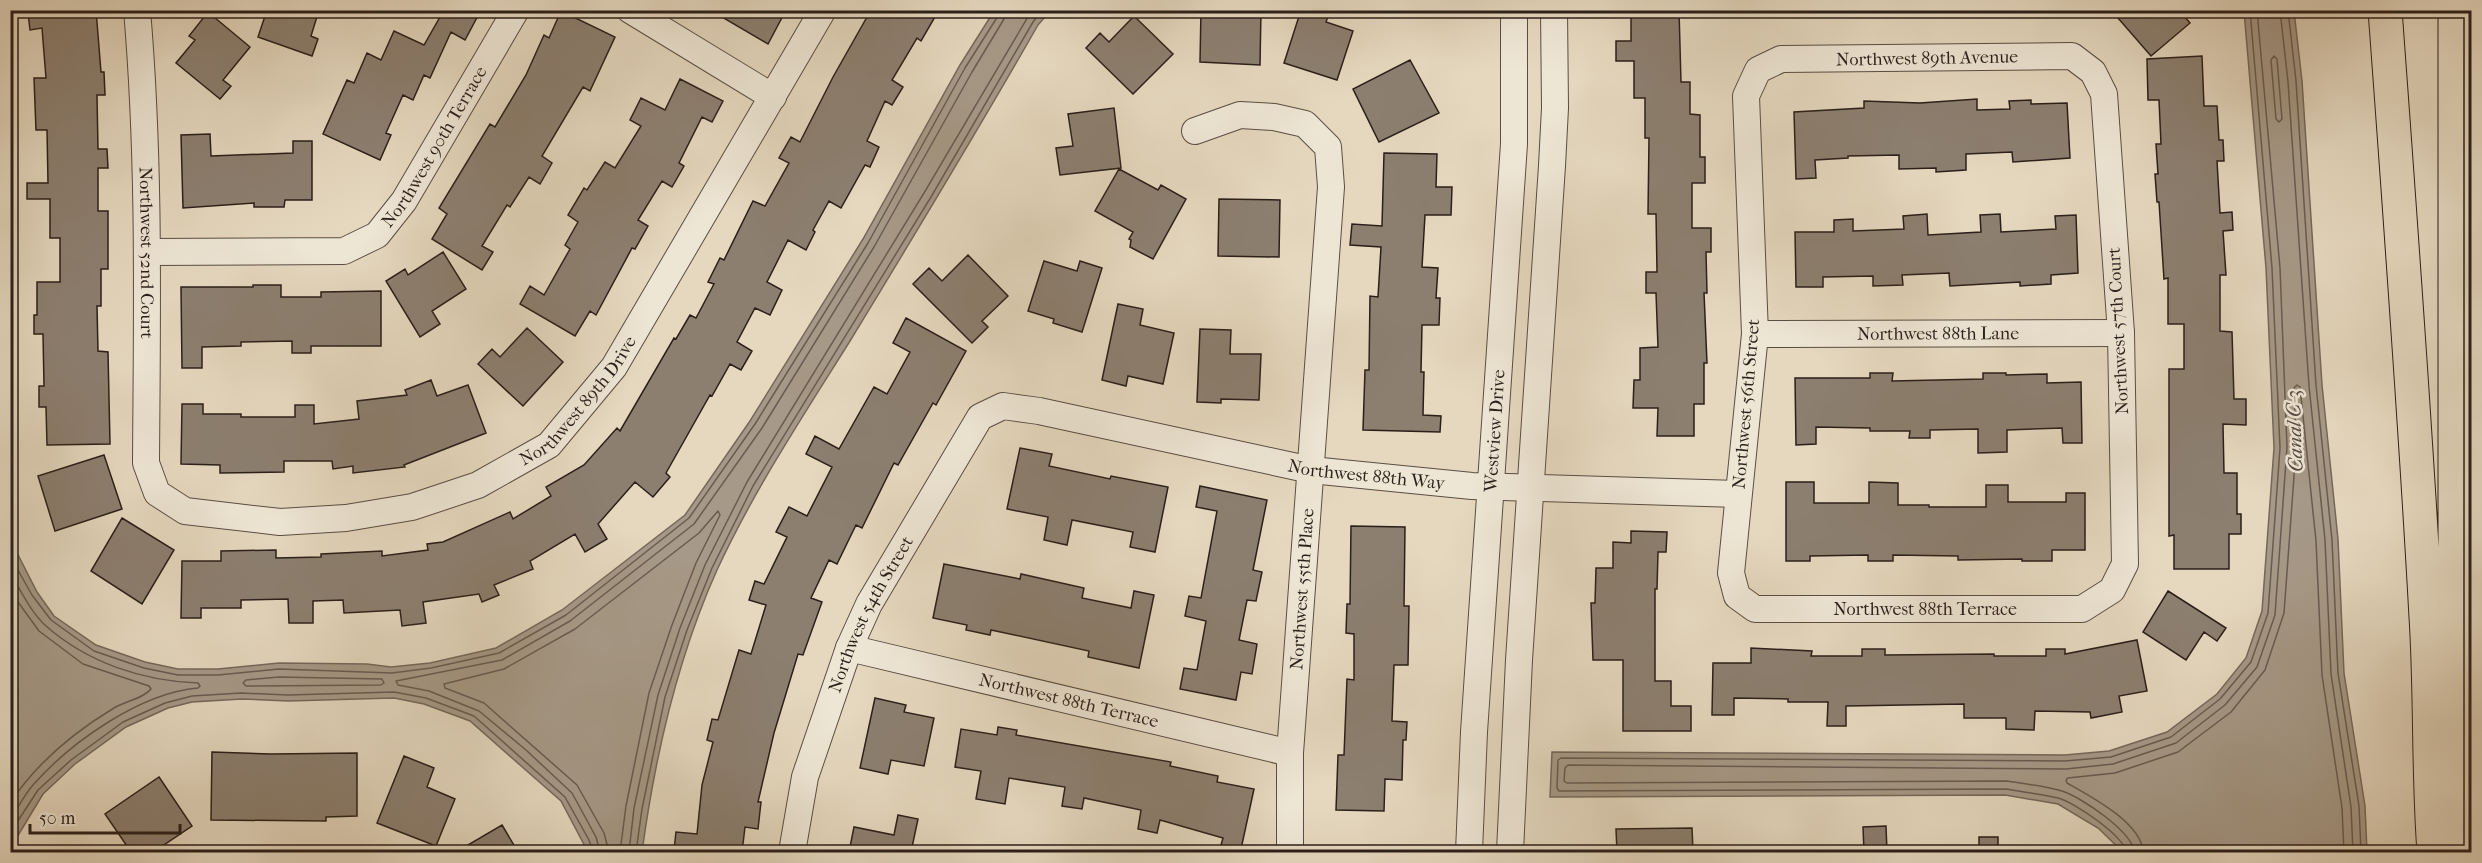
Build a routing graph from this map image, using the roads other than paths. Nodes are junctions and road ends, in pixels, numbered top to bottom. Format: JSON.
{"nodes":[{"id":1,"x":137,"y":10,"type":"edge"},
{"id":2,"x":516,"y":10,"type":"edge"},
{"id":3,"x":630,"y":10,"type":"edge"},
{"id":4,"x":823,"y":10,"type":"edge"},
{"id":5,"x":1514,"y":10,"type":"edge"},
{"id":6,"x":1554,"y":10,"type":"edge"},
{"id":7,"x":2385,"y":10,"type":"edge"},
{"id":8,"x":2455,"y":10,"type":"edge"},
{"id":9,"x":1758,"y":70,"type":"joint"},
{"id":10,"x":2093,"y":72,"type":"joint"},
{"id":11,"x":773,"y":97,"type":"junction"},
{"id":12,"x":1195,"y":131,"type":"dead end"},
{"id":13,"x":147,"y":252,"type":"junction"},
{"id":14,"x":2121,"y":333,"type":"junction"},
{"id":15,"x":1755,"y":334,"type":"junction"},
{"id":16,"x":1003,"y":406,"type":"joint"},
{"id":17,"x":1311,"y":470,"type":"junction"},
{"id":18,"x":1492,"y":486,"type":"junction"},
{"id":19,"x":1532,"y":487,"type":"junction"},
{"id":20,"x":157,"y":493,"type":"joint"},
{"id":21,"x":1738,"y":494,"type":"junction"},
{"id":22,"x":2112,"y":590,"type":"joint"},
{"id":23,"x":1737,"y":596,"type":"joint"},
{"id":24,"x":849,"y":648,"type":"junction"},
{"id":25,"x":1290,"y":753,"type":"junction"},
{"id":26,"x":792,"y":852,"type":"edge"},
{"id":27,"x":1290,"y":852,"type":"edge"},
{"id":28,"x":1469,"y":852,"type":"edge"},
{"id":29,"x":1510,"y":852,"type":"edge"},
{"id":30,"x":2434,"y":852,"type":"edge"},
{"id":31,"x":2455,"y":852,"type":"edge"}],
"edges":[{"from":1,"to":13,"type":"street","name":"Northwest 52nd Court"},
{"from":2,"to":13,"type":"street","name":"Northwest 90th Terrace"},
{"from":3,"to":11,"type":"street"},
{"from":4,"to":11,"type":"street","name":"Northwest 89th Drive"},
{"from":5,"to":18,"type":"street","name":"Westview Drive"},
{"from":6,"to":19,"type":"street"},
{"from":7,"to":30,"type":"highway"},
{"from":8,"to":31,"type":"highway"},
{"from":9,"to":10,"type":"street","name":"Northwest 89th Avenue"},
{"from":9,"to":15,"type":"street","name":"Northwest 56th Street"},
{"from":10,"to":14,"type":"street","name":"Northwest 57th Court"},
{"from":11,"to":20,"type":"street","name":"Northwest 89th Drive"},
{"from":12,"to":17,"type":"street","name":"Northwest 55th Place"},
{"from":13,"to":20,"type":"street","name":"Northwest 52nd Court"},
{"from":14,"to":15,"type":"street","name":"Northwest 88th Lane"},
{"from":14,"to":22,"type":"street","name":"Northwest 57th Court"},
{"from":15,"to":21,"type":"street","name":"Northwest 56th Street"},
{"from":16,"to":17,"type":"street","name":"Northwest 88th Way"},
{"from":16,"to":24,"type":"street","name":"Northwest 54th Street"},
{"from":17,"to":18,"type":"street","name":"Northwest 88th Way"},
{"from":17,"to":25,"type":"street","name":"Northwest 55th Place"},
{"from":18,"to":19,"type":"street","name":"Northwest 88th Way"},
{"from":18,"to":28,"type":"street","name":"Westview Drive"},
{"from":19,"to":21,"type":"street","name":"Northwest 88th Way"},
{"from":19,"to":29,"type":"street"},
{"from":21,"to":23,"type":"street","name":"Northwest 56th Street"},
{"from":22,"to":23,"type":"street","name":"Northwest 88th Terrace"},
{"from":24,"to":25,"type":"street","name":"Northwest 88th Terrace"},
{"from":24,"to":26,"type":"street","name":"Northwest 54th Street"},
{"from":25,"to":27,"type":"street","name":"Northwest 55th Place"}]}
